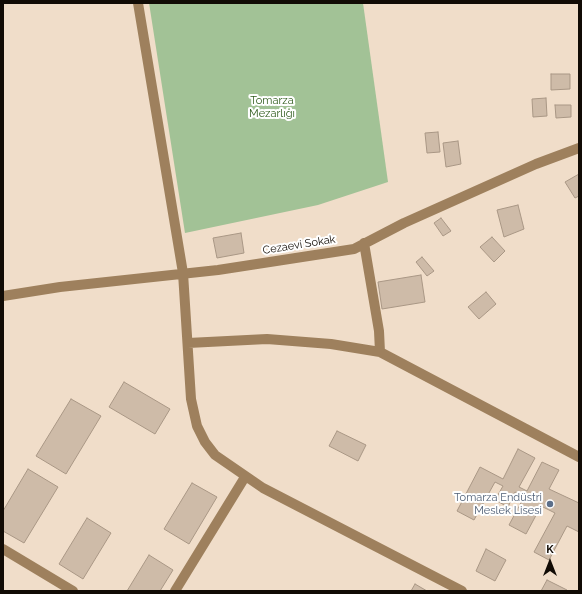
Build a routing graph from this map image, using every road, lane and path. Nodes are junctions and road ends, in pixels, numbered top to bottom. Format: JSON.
{"nodes":[{"id":1,"x":138,"y":3,"type":"edge"},
{"id":2,"x":579,"y":148,"type":"edge"},
{"id":3,"x":364,"y":243,"type":"junction"},
{"id":4,"x":184,"y":273,"type":"junction"},
{"id":5,"x":3,"y":296,"type":"edge"},
{"id":6,"x":188,"y":343,"type":"junction"},
{"id":7,"x":380,"y":352,"type":"junction"},
{"id":8,"x":579,"y":456,"type":"edge"},
{"id":9,"x":245,"y":477,"type":"junction"},
{"id":10,"x":3,"y":549,"type":"edge"},
{"id":11,"x":72,"y":591,"type":"edge"},
{"id":12,"x":175,"y":591,"type":"edge"},
{"id":13,"x":462,"y":591,"type":"edge"}],
"edges":[{"from":1,"to":4,"type":"street"},
{"from":2,"to":3,"type":"street","name":"Cezaevi Sokak"},
{"from":3,"to":4,"type":"street","name":"Cezaevi Sokak"},
{"from":3,"to":7,"type":"street"},
{"from":4,"to":5,"type":"street","name":"Cezaevi Sokak"},
{"from":4,"to":6,"type":"street"},
{"from":6,"to":7,"type":"street"},
{"from":6,"to":9,"type":"street"},
{"from":7,"to":8,"type":"street"},
{"from":9,"to":12,"type":"street"},
{"from":9,"to":13,"type":"street"},
{"from":10,"to":11,"type":"street"}]}
